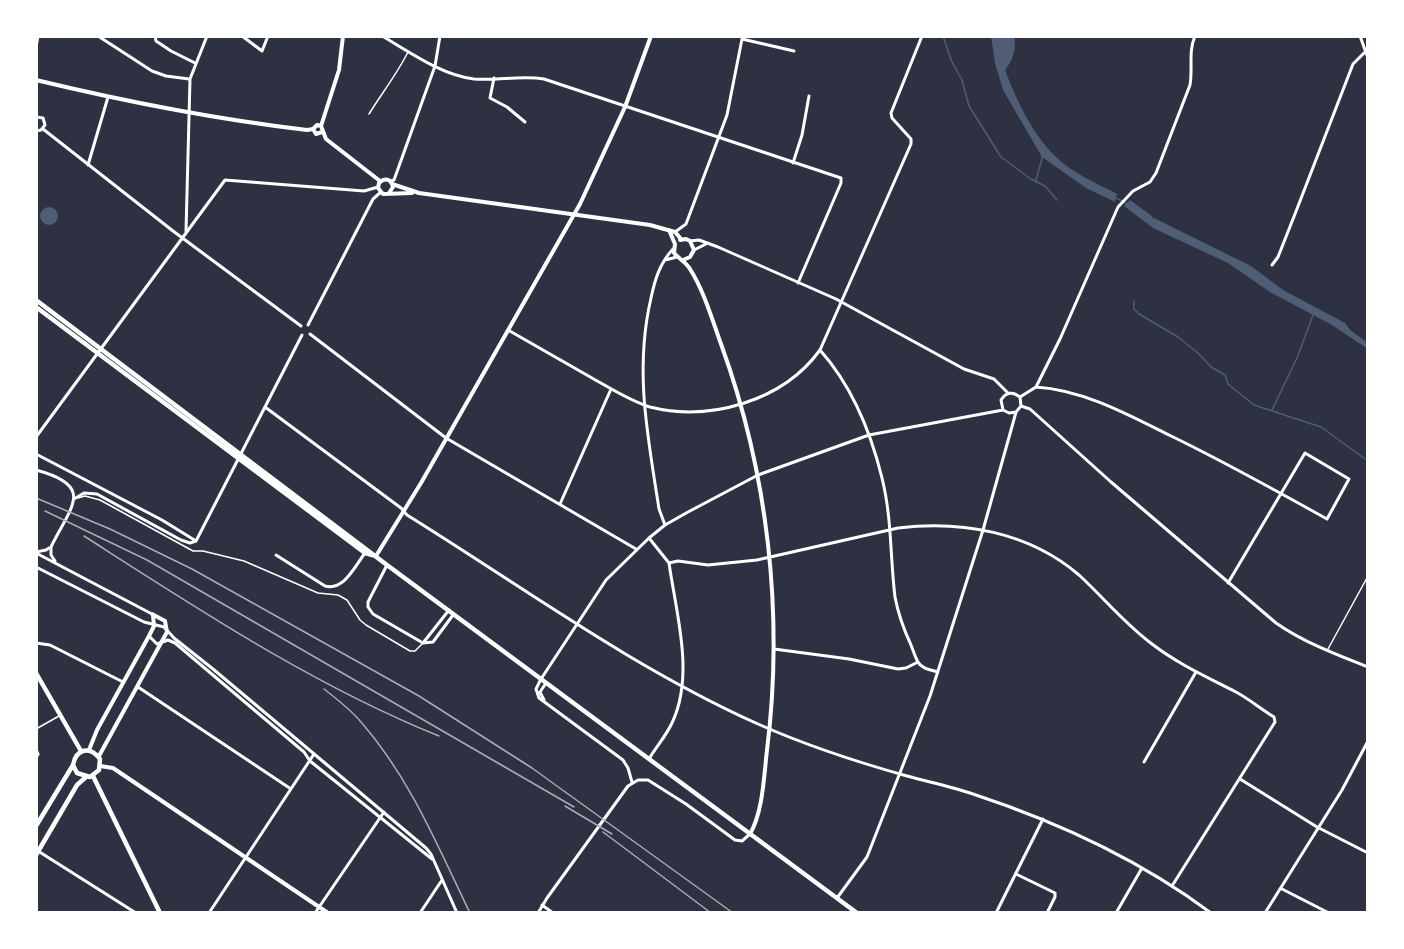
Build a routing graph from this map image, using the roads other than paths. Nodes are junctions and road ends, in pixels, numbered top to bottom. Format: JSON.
{"nodes":[{"id":1,"x":38,"y":36,"type":"edge"},
{"id":2,"x":155,"y":36,"type":"edge"},
{"id":3,"x":207,"y":36,"type":"edge"},
{"id":4,"x":242,"y":36,"type":"edge"},
{"id":5,"x":268,"y":36,"type":"edge"},
{"id":6,"x":343,"y":36,"type":"edge"},
{"id":7,"x":382,"y":36,"type":"edge"},
{"id":8,"x":440,"y":36,"type":"edge"},
{"id":9,"x":651,"y":36,"type":"edge"},
{"id":10,"x":922,"y":36,"type":"edge"},
{"id":11,"x":1195,"y":36,"type":"edge"},
{"id":12,"x":1360,"y":36,"type":"edge"},
{"id":13,"x":99,"y":37,"type":"edge"},
{"id":14,"x":36,"y":47,"type":"edge"},
{"id":15,"x":409,"y":51,"type":"junction"},
{"id":16,"x":794,"y":51,"type":"dead end"},
{"id":17,"x":1365,"y":52,"type":"junction"},
{"id":18,"x":1368,"y":58,"type":"edge"},
{"id":19,"x":195,"y":63,"type":"junction"},
{"id":20,"x":435,"y":66,"type":"junction"},
{"id":21,"x":494,"y":78,"type":"junction"},
{"id":22,"x":190,"y":79,"type":"junction"},
{"id":23,"x":36,"y":80,"type":"edge"},
{"id":24,"x":809,"y":96,"type":"dead end"},
{"id":25,"x":108,"y":98,"type":"junction"},
{"id":26,"x":626,"y":107,"type":"junction"},
{"id":27,"x":189,"y":114,"type":"junction"},
{"id":28,"x":369,"y":114,"type":"dead end"},
{"id":29,"x":36,"y":117,"type":"edge"},
{"id":30,"x":525,"y":122,"type":"dead end"},
{"id":31,"x":321,"y":126,"type":"junction"},
{"id":32,"x":43,"y":129,"type":"junction"},
{"id":33,"x":313,"y":129,"type":"junction"},
{"id":34,"x":36,"y":131,"type":"edge"},
{"id":35,"x":322,"y":132,"type":"junction"},
{"id":36,"x":719,"y":139,"type":"junction"},
{"id":37,"x":793,"y":163,"type":"junction"},
{"id":38,"x":88,"y":165,"type":"junction"},
{"id":39,"x":381,"y":181,"type":"junction"},
{"id":40,"x":392,"y":183,"type":"junction"},
{"id":41,"x":378,"y":187,"type":"junction"},
{"id":42,"x":381,"y":192,"type":"junction"},
{"id":43,"x":389,"y":193,"type":"junction"},
{"id":44,"x":419,"y":193,"type":"junction"},
{"id":45,"x":575,"y":214,"type":"junction"},
{"id":46,"x":669,"y":230,"type":"junction"},
{"id":47,"x":675,"y":232,"type":"junction"},
{"id":48,"x":186,"y":233,"type":"junction"},
{"id":49,"x":182,"y":238,"type":"junction"},
{"id":50,"x":681,"y":239,"type":"junction"},
{"id":51,"x":690,"y":241,"type":"junction"},
{"id":52,"x":707,"y":244,"type":"junction"},
{"id":53,"x":674,"y":246,"type":"junction"},
{"id":54,"x":694,"y":250,"type":"junction"},
{"id":55,"x":677,"y":257,"type":"junction"},
{"id":56,"x":690,"y":257,"type":"junction"},
{"id":57,"x":665,"y":260,"type":"junction"},
{"id":58,"x":683,"y":260,"type":"junction"},
{"id":59,"x":1272,"y":265,"type":"dead end"},
{"id":60,"x":690,"y":268,"type":"junction"},
{"id":61,"x":798,"y":283,"type":"junction"},
{"id":62,"x":36,"y":300,"type":"edge"},
{"id":63,"x":842,"y":303,"type":"junction"},
{"id":64,"x":36,"y":307,"type":"edge"},
{"id":65,"x":308,"y":325,"type":"junction"},
{"id":66,"x":301,"y":326,"type":"junction"},
{"id":67,"x":508,"y":330,"type":"junction"},
{"id":68,"x":310,"y":334,"type":"junction"},
{"id":69,"x":302,"y":335,"type":"junction"},
{"id":70,"x":101,"y":348,"type":"junction"},
{"id":71,"x":820,"y":350,"type":"junction"},
{"id":72,"x":97,"y":354,"type":"junction"},
{"id":73,"x":1000,"y":385,"type":"junction"},
{"id":74,"x":1036,"y":387,"type":"junction"},
{"id":75,"x":612,"y":389,"type":"junction"},
{"id":76,"x":1008,"y":393,"type":"junction"},
{"id":77,"x":1003,"y":396,"type":"junction"},
{"id":78,"x":1020,"y":397,"type":"junction"},
{"id":79,"x":643,"y":403,"type":"junction"},
{"id":80,"x":741,"y":404,"type":"junction"},
{"id":81,"x":1001,"y":404,"type":"junction"},
{"id":82,"x":1022,"y":406,"type":"junction"},
{"id":83,"x":265,"y":407,"type":"junction"},
{"id":84,"x":1003,"y":410,"type":"junction"},
{"id":85,"x":993,"y":411,"type":"junction"},
{"id":86,"x":1016,"y":412,"type":"junction"},
{"id":87,"x":1009,"y":413,"type":"junction"},
{"id":88,"x":1013,"y":423,"type":"junction"},
{"id":89,"x":869,"y":435,"type":"junction"},
{"id":90,"x":36,"y":437,"type":"edge"},
{"id":91,"x":446,"y":438,"type":"junction"},
{"id":92,"x":36,"y":454,"type":"edge"},
{"id":93,"x":240,"y":457,"type":"junction"},
{"id":94,"x":36,"y":470,"type":"edge"},
{"id":95,"x":758,"y":475,"type":"junction"},
{"id":96,"x":1282,"y":494,"type":"junction"},
{"id":97,"x":74,"y":499,"type":"junction"},
{"id":98,"x":560,"y":504,"type":"junction"},
{"id":99,"x":404,"y":512,"type":"junction"},
{"id":100,"x":665,"y":525,"type":"junction"},
{"id":101,"x":891,"y":530,"type":"junction"},
{"id":102,"x":983,"y":530,"type":"junction"},
{"id":103,"x":649,"y":538,"type":"junction"},
{"id":104,"x":197,"y":540,"type":"junction"},
{"id":105,"x":51,"y":547,"type":"junction"},
{"id":106,"x":636,"y":549,"type":"junction"},
{"id":107,"x":197,"y":551,"type":"junction"},
{"id":108,"x":366,"y":551,"type":"junction"},
{"id":109,"x":36,"y":552,"type":"edge"},
{"id":110,"x":276,"y":555,"type":"dead end"},
{"id":111,"x":376,"y":556,"type":"junction"},
{"id":112,"x":769,"y":558,"type":"junction"},
{"id":113,"x":669,"y":563,"type":"junction"},
{"id":114,"x":58,"y":564,"type":"junction"},
{"id":115,"x":387,"y":565,"type":"junction"},
{"id":116,"x":36,"y":567,"type":"edge"},
{"id":117,"x":1368,"y":576,"type":"edge"},
{"id":118,"x":1228,"y":584,"type":"junction"},
{"id":119,"x":449,"y":610,"type":"junction"},
{"id":120,"x":152,"y":614,"type":"junction"},
{"id":121,"x":454,"y":614,"type":"junction"},
{"id":122,"x":577,"y":623,"type":"junction"},
{"id":123,"x":154,"y":626,"type":"junction"},
{"id":124,"x":167,"y":632,"type":"junction"},
{"id":125,"x":149,"y":636,"type":"junction"},
{"id":126,"x":36,"y":643,"type":"edge"},
{"id":127,"x":162,"y":643,"type":"junction"},
{"id":128,"x":423,"y":643,"type":"junction"},
{"id":129,"x":774,"y":649,"type":"junction"},
{"id":130,"x":1328,"y":650,"type":"junction"},
{"id":131,"x":918,"y":662,"type":"junction"},
{"id":132,"x":1368,"y":667,"type":"edge"},
{"id":133,"x":213,"y":669,"type":"junction"},
{"id":134,"x":938,"y":672,"type":"junction"},
{"id":135,"x":1196,"y":672,"type":"junction"},
{"id":136,"x":210,"y":673,"type":"junction"},
{"id":137,"x":37,"y":676,"type":"edge"},
{"id":138,"x":541,"y":679,"type":"junction"},
{"id":139,"x":123,"y":682,"type":"junction"},
{"id":140,"x":546,"y":683,"type":"junction"},
{"id":141,"x":138,"y":687,"type":"junction"},
{"id":142,"x":682,"y":687,"type":"junction"},
{"id":143,"x":538,"y":693,"type":"junction"},
{"id":144,"x":248,"y":702,"type":"junction"},
{"id":145,"x":60,"y":716,"type":"junction"},
{"id":146,"x":36,"y":729,"type":"edge"},
{"id":147,"x":770,"y":729,"type":"junction"},
{"id":148,"x":1368,"y":741,"type":"edge"},
{"id":149,"x":36,"y":748,"type":"edge"},
{"id":150,"x":89,"y":750,"type":"junction"},
{"id":151,"x":81,"y":751,"type":"junction"},
{"id":152,"x":314,"y":754,"type":"junction"},
{"id":153,"x":99,"y":756,"type":"junction"},
{"id":154,"x":36,"y":759,"type":"edge"},
{"id":155,"x":649,"y":759,"type":"junction"},
{"id":156,"x":310,"y":760,"type":"junction"},
{"id":157,"x":1143,"y":762,"type":"dead end"},
{"id":158,"x":73,"y":765,"type":"junction"},
{"id":159,"x":100,"y":766,"type":"junction"},
{"id":160,"x":900,"y":774,"type":"junction"},
{"id":161,"x":93,"y":776,"type":"junction"},
{"id":162,"x":86,"y":777,"type":"junction"},
{"id":163,"x":1240,"y":779,"type":"junction"},
{"id":164,"x":632,"y":782,"type":"junction"},
{"id":165,"x":291,"y":789,"type":"junction"},
{"id":166,"x":384,"y":812,"type":"junction"},
{"id":167,"x":380,"y":819,"type":"junction"},
{"id":168,"x":1043,"y":819,"type":"junction"},
{"id":169,"x":36,"y":826,"type":"edge"},
{"id":170,"x":1317,"y":827,"type":"junction"},
{"id":171,"x":750,"y":834,"type":"junction"},
{"id":172,"x":37,"y":853,"type":"edge"},
{"id":173,"x":1368,"y":853,"type":"edge"},
{"id":174,"x":245,"y":858,"type":"junction"},
{"id":175,"x":433,"y":860,"type":"junction"},
{"id":176,"x":1142,"y":868,"type":"junction"},
{"id":177,"x":1016,"y":874,"type":"junction"},
{"id":178,"x":442,"y":880,"type":"junction"},
{"id":179,"x":1172,"y":886,"type":"junction"},
{"id":180,"x":1282,"y":889,"type":"junction"},
{"id":181,"x":837,"y":898,"type":"junction"},
{"id":182,"x":542,"y":905,"type":"junction"},
{"id":183,"x":319,"y":907,"type":"junction"},
{"id":184,"x":212,"y":912,"type":"edge"},
{"id":185,"x":136,"y":913,"type":"edge"},
{"id":186,"x":160,"y":913,"type":"edge"},
{"id":187,"x":315,"y":913,"type":"edge"},
{"id":188,"x":328,"y":913,"type":"edge"},
{"id":189,"x":420,"y":913,"type":"edge"},
{"id":190,"x":457,"y":913,"type":"edge"},
{"id":191,"x":538,"y":913,"type":"edge"},
{"id":192,"x":553,"y":913,"type":"edge"},
{"id":193,"x":857,"y":913,"type":"edge"},
{"id":194,"x":996,"y":913,"type":"edge"},
{"id":195,"x":1047,"y":913,"type":"edge"},
{"id":196,"x":1116,"y":913,"type":"edge"},
{"id":197,"x":1211,"y":913,"type":"edge"},
{"id":198,"x":1265,"y":913,"type":"edge"},
{"id":199,"x":1329,"y":913,"type":"edge"}],
"edges":[{"from":1,"to":14,"type":"street"},
{"from":2,"to":19,"type":"street"},
{"from":3,"to":19,"type":"street"},
{"from":4,"to":5,"type":"street"},
{"from":6,"to":31,"type":"street"},
{"from":7,"to":15,"type":"street"},
{"from":8,"to":20,"type":"street"},
{"from":9,"to":26,"type":"street"},
{"from":10,"to":63,"type":"street"},
{"from":11,"to":74,"type":"street"},
{"from":12,"to":17,"type":"street"},
{"from":13,"to":22,"type":"street"},
{"from":15,"to":20,"type":"street"},
{"from":15,"to":28,"type":"lane"},
{"from":16,"to":36,"type":"street"},
{"from":17,"to":18,"type":"street"},
{"from":17,"to":59,"type":"street"},
{"from":19,"to":22,"type":"street"},
{"from":20,"to":21,"type":"street"},
{"from":20,"to":40,"type":"street"},
{"from":21,"to":26,"type":"street"},
{"from":21,"to":30,"type":"street"},
{"from":22,"to":27,"type":"street"},
{"from":23,"to":25,"type":"street"},
{"from":24,"to":37,"type":"street"},
{"from":25,"to":27,"type":"street"},
{"from":25,"to":38,"type":"street"},
{"from":26,"to":36,"type":"street"},
{"from":26,"to":45,"type":"street"},
{"from":27,"to":33,"type":"street"},
{"from":27,"to":48,"type":"street"},
{"from":29,"to":32,"type":"street"},
{"from":31,"to":33,"type":"street"},
{"from":31,"to":35,"type":"street"},
{"from":32,"to":34,"type":"street"},
{"from":32,"to":38,"type":"street"},
{"from":33,"to":35,"type":"street"},
{"from":35,"to":39,"type":"street"},
{"from":36,"to":37,"type":"street"},
{"from":36,"to":47,"type":"street"},
{"from":37,"to":61,"type":"street"},
{"from":38,"to":49,"type":"street"},
{"from":39,"to":40,"type":"street"},
{"from":39,"to":41,"type":"street"},
{"from":40,"to":43,"type":"street"},
{"from":40,"to":44,"type":"street"},
{"from":41,"to":42,"type":"street"},
{"from":41,"to":48,"type":"street"},
{"from":42,"to":43,"type":"street"},
{"from":42,"to":65,"type":"street"},
{"from":43,"to":44,"type":"street"},
{"from":44,"to":45,"type":"street"},
{"from":45,"to":46,"type":"street"},
{"from":45,"to":67,"type":"street"},
{"from":46,"to":47,"type":"street"},
{"from":46,"to":53,"type":"street"},
{"from":47,"to":50,"type":"street"},
{"from":48,"to":49,"type":"street"},
{"from":49,"to":66,"type":"street"},
{"from":49,"to":70,"type":"street"},
{"from":50,"to":51,"type":"street"},
{"from":50,"to":53,"type":"street"},
{"from":51,"to":52,"type":"street"},
{"from":51,"to":54,"type":"street"},
{"from":52,"to":54,"type":"street"},
{"from":52,"to":61,"type":"street"},
{"from":53,"to":55,"type":"street"},
{"from":53,"to":57,"type":"street"},
{"from":54,"to":56,"type":"street"},
{"from":55,"to":57,"type":"street"},
{"from":55,"to":58,"type":"street"},
{"from":56,"to":58,"type":"street"},
{"from":56,"to":60,"type":"street"},
{"from":57,"to":79,"type":"street"},
{"from":58,"to":60,"type":"street"},
{"from":60,"to":80,"type":"street"},
{"from":61,"to":63,"type":"street"},
{"from":62,"to":70,"type":"main road"},
{"from":63,"to":71,"type":"street"},
{"from":63,"to":73,"type":"street"},
{"from":64,"to":72,"type":"main road"},
{"from":65,"to":66,"type":"street"},
{"from":65,"to":68,"type":"street"},
{"from":66,"to":69,"type":"street"},
{"from":67,"to":75,"type":"street"},
{"from":67,"to":91,"type":"street"},
{"from":68,"to":69,"type":"street"},
{"from":68,"to":91,"type":"street"},
{"from":69,"to":83,"type":"street"},
{"from":70,"to":72,"type":"street"},
{"from":70,"to":93,"type":"main road"},
{"from":71,"to":80,"type":"street"},
{"from":71,"to":89,"type":"street"},
{"from":72,"to":90,"type":"street"},
{"from":72,"to":93,"type":"main road"},
{"from":73,"to":76,"type":"street"},
{"from":73,"to":77,"type":"street"},
{"from":74,"to":78,"type":"street"},
{"from":74,"to":96,"type":"street"},
{"from":75,"to":79,"type":"street"},
{"from":75,"to":98,"type":"street"},
{"from":76,"to":77,"type":"street"},
{"from":76,"to":78,"type":"street"},
{"from":77,"to":81,"type":"street"},
{"from":78,"to":82,"type":"street"},
{"from":79,"to":80,"type":"street"},
{"from":79,"to":100,"type":"street"},
{"from":80,"to":95,"type":"street"},
{"from":81,"to":84,"type":"street"},
{"from":81,"to":85,"type":"street"},
{"from":82,"to":86,"type":"street"},
{"from":82,"to":118,"type":"street"},
{"from":83,"to":93,"type":"street"},
{"from":83,"to":99,"type":"street"},
{"from":84,"to":85,"type":"street"},
{"from":84,"to":87,"type":"street"},
{"from":85,"to":89,"type":"street"},
{"from":86,"to":87,"type":"street"},
{"from":86,"to":88,"type":"street"},
{"from":87,"to":88,"type":"street"},
{"from":88,"to":102,"type":"street"},
{"from":89,"to":95,"type":"street"},
{"from":89,"to":101,"type":"street"},
{"from":91,"to":98,"type":"street"},
{"from":91,"to":99,"type":"street"},
{"from":92,"to":104,"type":"street"},
{"from":93,"to":104,"type":"street"},
{"from":93,"to":108,"type":"main road"},
{"from":94,"to":97,"type":"street"},
{"from":95,"to":100,"type":"street"},
{"from":95,"to":112,"type":"street"},
{"from":96,"to":96,"type":"street"},
{"from":96,"to":118,"type":"street"},
{"from":97,"to":104,"type":"street"},
{"from":97,"to":105,"type":"street"},
{"from":97,"to":107,"type":"lane"},
{"from":98,"to":106,"type":"street"},
{"from":99,"to":111,"type":"street"},
{"from":99,"to":122,"type":"street"},
{"from":100,"to":103,"type":"street"},
{"from":101,"to":102,"type":"street"},
{"from":101,"to":112,"type":"street"},
{"from":101,"to":131,"type":"street"},
{"from":102,"to":134,"type":"street"},
{"from":102,"to":135,"type":"street"},
{"from":103,"to":106,"type":"street"},
{"from":103,"to":113,"type":"street"},
{"from":104,"to":107,"type":"lane"},
{"from":105,"to":109,"type":"street"},
{"from":105,"to":114,"type":"street"},
{"from":106,"to":122,"type":"street"},
{"from":107,"to":128,"type":"lane"},
{"from":108,"to":110,"type":"street"},
{"from":108,"to":111,"type":"main road"},
{"from":109,"to":114,"type":"street"},
{"from":111,"to":115,"type":"main road"},
{"from":112,"to":113,"type":"street"},
{"from":112,"to":129,"type":"street"},
{"from":113,"to":142,"type":"street"},
{"from":114,"to":120,"type":"street"},
{"from":115,"to":119,"type":"main road"},
{"from":115,"to":128,"type":"street"},
{"from":116,"to":123,"type":"street"},
{"from":117,"to":130,"type":"lane"},
{"from":118,"to":130,"type":"street"},
{"from":119,"to":121,"type":"main road"},
{"from":119,"to":128,"type":"street"},
{"from":120,"to":123,"type":"street"},
{"from":120,"to":124,"type":"street"},
{"from":121,"to":128,"type":"street"},
{"from":121,"to":138,"type":"main road"},
{"from":122,"to":138,"type":"street"},
{"from":122,"to":142,"type":"street"},
{"from":123,"to":124,"type":"street"},
{"from":123,"to":125,"type":"street"},
{"from":124,"to":127,"type":"street"},
{"from":124,"to":133,"type":"street"},
{"from":125,"to":127,"type":"street"},
{"from":125,"to":139,"type":"street"},
{"from":126,"to":139,"type":"street"},
{"from":127,"to":136,"type":"street"},
{"from":127,"to":141,"type":"street"},
{"from":129,"to":131,"type":"street"},
{"from":129,"to":147,"type":"street"},
{"from":130,"to":132,"type":"street"},
{"from":131,"to":134,"type":"street"},
{"from":133,"to":136,"type":"street"},
{"from":133,"to":144,"type":"street"},
{"from":134,"to":160,"type":"street"},
{"from":135,"to":157,"type":"street"},
{"from":135,"to":163,"type":"street"},
{"from":136,"to":144,"type":"street"},
{"from":137,"to":145,"type":"main road"},
{"from":138,"to":140,"type":"main road"},
{"from":138,"to":143,"type":"street"},
{"from":139,"to":150,"type":"street"},
{"from":140,"to":143,"type":"street"},
{"from":140,"to":155,"type":"main road"},
{"from":141,"to":153,"type":"street"},
{"from":141,"to":165,"type":"street"},
{"from":142,"to":147,"type":"street"},
{"from":142,"to":155,"type":"street"},
{"from":143,"to":164,"type":"street"},
{"from":144,"to":152,"type":"street"},
{"from":144,"to":156,"type":"street"},
{"from":145,"to":146,"type":"lane"},
{"from":145,"to":151,"type":"main road"},
{"from":147,"to":160,"type":"street"},
{"from":147,"to":171,"type":"street"},
{"from":148,"to":170,"type":"street"},
{"from":149,"to":154,"type":"lane"},
{"from":150,"to":151,"type":"main road"},
{"from":150,"to":153,"type":"main road"},
{"from":151,"to":158,"type":"main road"},
{"from":152,"to":156,"type":"street"},
{"from":152,"to":166,"type":"street"},
{"from":153,"to":159,"type":"main road"},
{"from":155,"to":171,"type":"main road"},
{"from":156,"to":165,"type":"street"},
{"from":156,"to":167,"type":"street"},
{"from":158,"to":162,"type":"main road"},
{"from":158,"to":169,"type":"main road"},
{"from":159,"to":161,"type":"main road"},
{"from":159,"to":174,"type":"street"},
{"from":160,"to":168,"type":"street"},
{"from":160,"to":181,"type":"street"},
{"from":161,"to":162,"type":"main road"},
{"from":161,"to":186,"type":"main road"},
{"from":162,"to":172,"type":"main road"},
{"from":163,"to":170,"type":"street"},
{"from":163,"to":179,"type":"street"},
{"from":164,"to":171,"type":"street"},
{"from":164,"to":182,"type":"street"},
{"from":165,"to":174,"type":"street"},
{"from":166,"to":167,"type":"street"},
{"from":166,"to":175,"type":"street"},
{"from":167,"to":175,"type":"street"},
{"from":167,"to":183,"type":"street"},
{"from":168,"to":176,"type":"street"},
{"from":168,"to":177,"type":"street"},
{"from":170,"to":173,"type":"street"},
{"from":170,"to":180,"type":"street"},
{"from":171,"to":181,"type":"main road"},
{"from":172,"to":185,"type":"street"},
{"from":174,"to":183,"type":"street"},
{"from":174,"to":184,"type":"street"},
{"from":175,"to":178,"type":"street"},
{"from":176,"to":179,"type":"street"},
{"from":176,"to":196,"type":"street"},
{"from":177,"to":194,"type":"street"},
{"from":177,"to":195,"type":"street"},
{"from":178,"to":189,"type":"street"},
{"from":178,"to":190,"type":"street"},
{"from":179,"to":197,"type":"street"},
{"from":180,"to":198,"type":"street"},
{"from":180,"to":199,"type":"street"},
{"from":181,"to":193,"type":"main road"},
{"from":182,"to":191,"type":"street"},
{"from":182,"to":192,"type":"street"},
{"from":183,"to":187,"type":"street"},
{"from":183,"to":188,"type":"street"}]}
